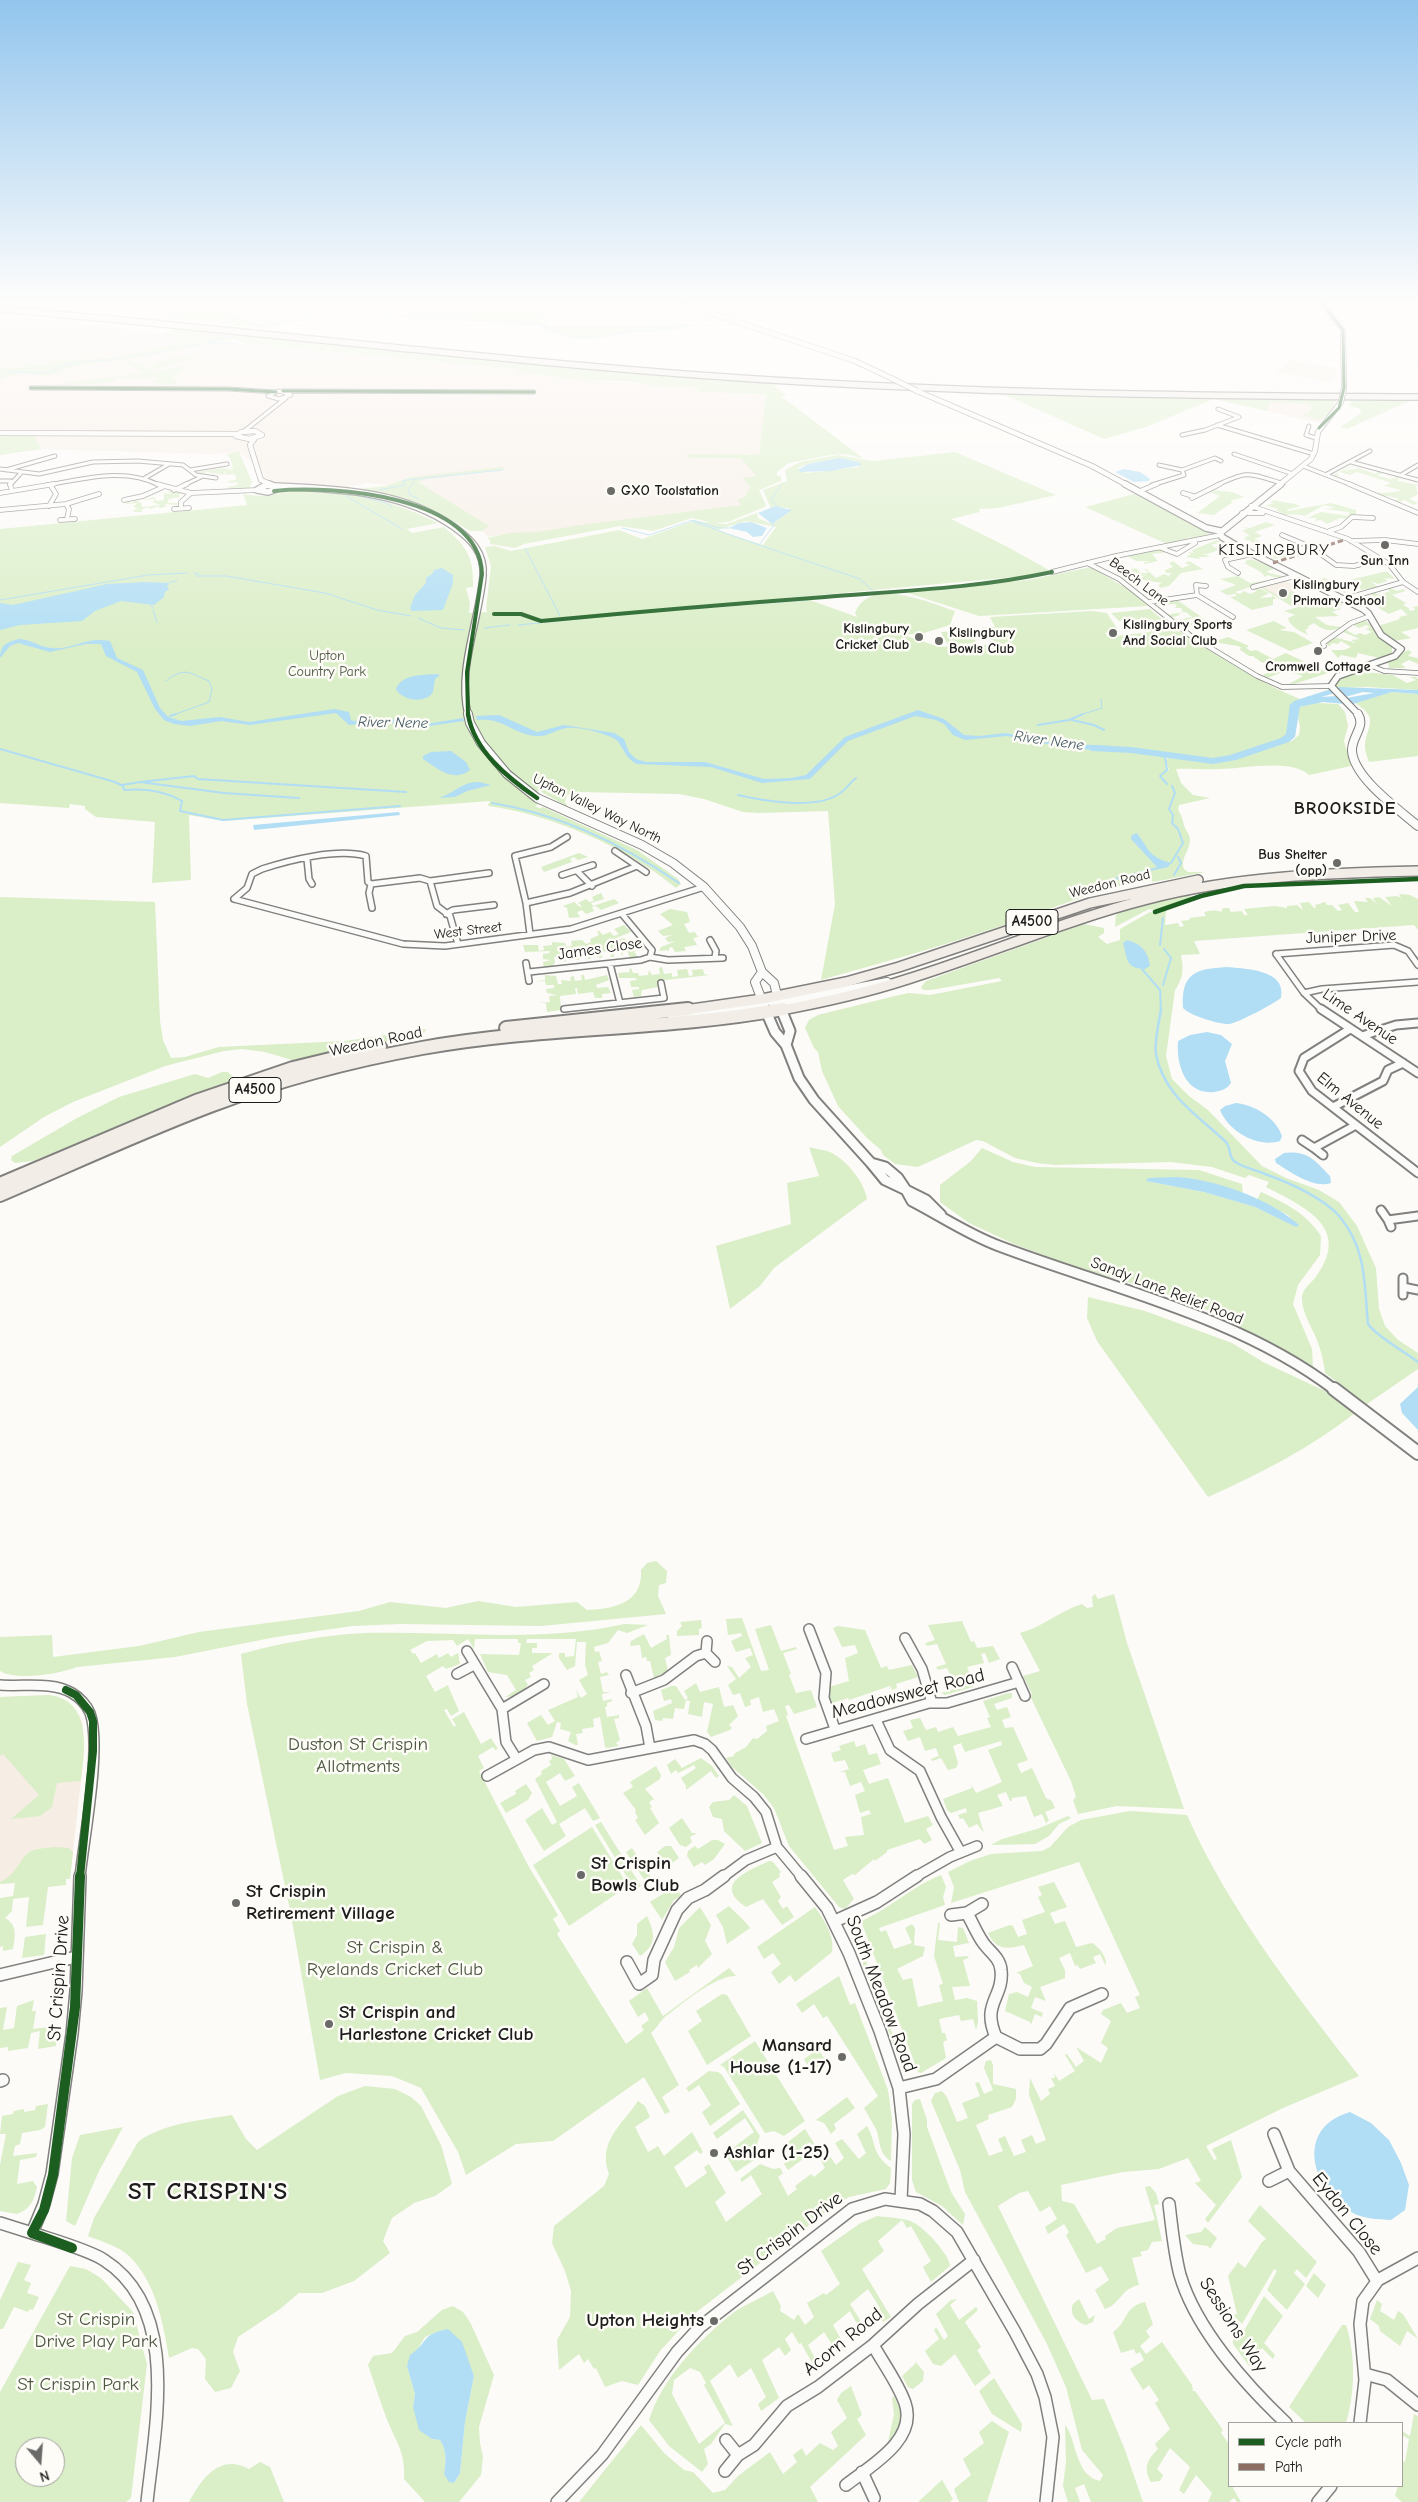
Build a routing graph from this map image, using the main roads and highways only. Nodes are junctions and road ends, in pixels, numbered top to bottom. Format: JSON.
{"nodes":[{"id":1,"x":1418,"y":865,"type":"edge"},
{"id":2,"x":1418,"y":871,"type":"edge"},
{"id":3,"x":780,"y":1003,"type":"junction"},
{"id":4,"x":764,"y":1006,"type":"junction"},
{"id":5,"x":0,"y":1184,"type":"edge"},
{"id":6,"x":0,"y":1195,"type":"edge"}],
"edges":[{"from":1,"to":3,"type":"highway","name":"Weedon Road","number":"A4500"},
{"from":2,"to":3,"type":"highway","name":"Weedon Road","number":"A4500"},
{"from":3,"to":4,"type":"highway","name":"Weedon Road","number":"A4500"},
{"from":4,"to":5,"type":"highway","name":"Weedon Road","number":"A4500"},
{"from":4,"to":6,"type":"highway","name":"Weedon Road","number":"A4500"}]}
